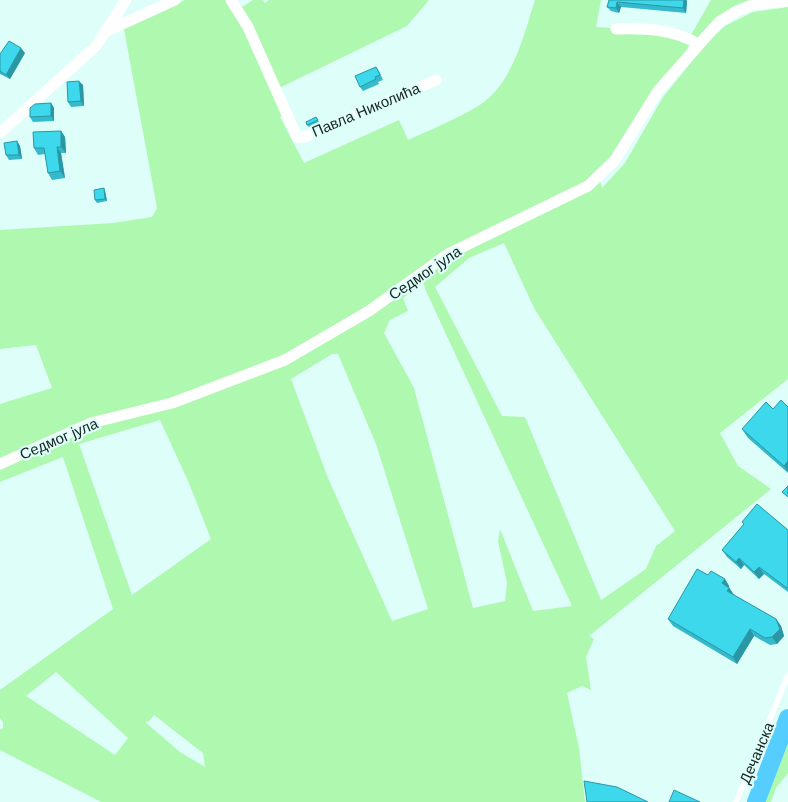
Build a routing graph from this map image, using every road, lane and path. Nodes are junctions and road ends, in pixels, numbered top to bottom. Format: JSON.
{"nodes":[{"id":1,"x":126,"y":0,"type":"edge"},
{"id":2,"x":175,"y":0,"type":"edge"},
{"id":3,"x":231,"y":0,"type":"edge"},
{"id":4,"x":788,"y":1,"type":"edge"},
{"id":5,"x":616,"y":29,"type":"dead end"},
{"id":6,"x":107,"y":31,"type":"junction"},
{"id":7,"x":698,"y":44,"type":"junction"},
{"id":8,"x":436,"y":80,"type":"dead end"},
{"id":9,"x":0,"y":133,"type":"edge"},
{"id":10,"x":0,"y":464,"type":"edge"},
{"id":11,"x":788,"y":675,"type":"edge"},
{"id":12,"x":736,"y":802,"type":"edge"}],
"edges":[{"from":1,"to":6,"type":"street"},
{"from":2,"to":6,"type":"street"},
{"from":3,"to":8,"type":"street","name":"Павла Николића"},
{"from":4,"to":7,"type":"street","name":"Седмог јула"},
{"from":5,"to":7,"type":"street"},
{"from":6,"to":9,"type":"street"},
{"from":7,"to":10,"type":"street","name":"Седмог јула"},
{"from":11,"to":12,"type":"lane","name":"Дечанска"}]}
